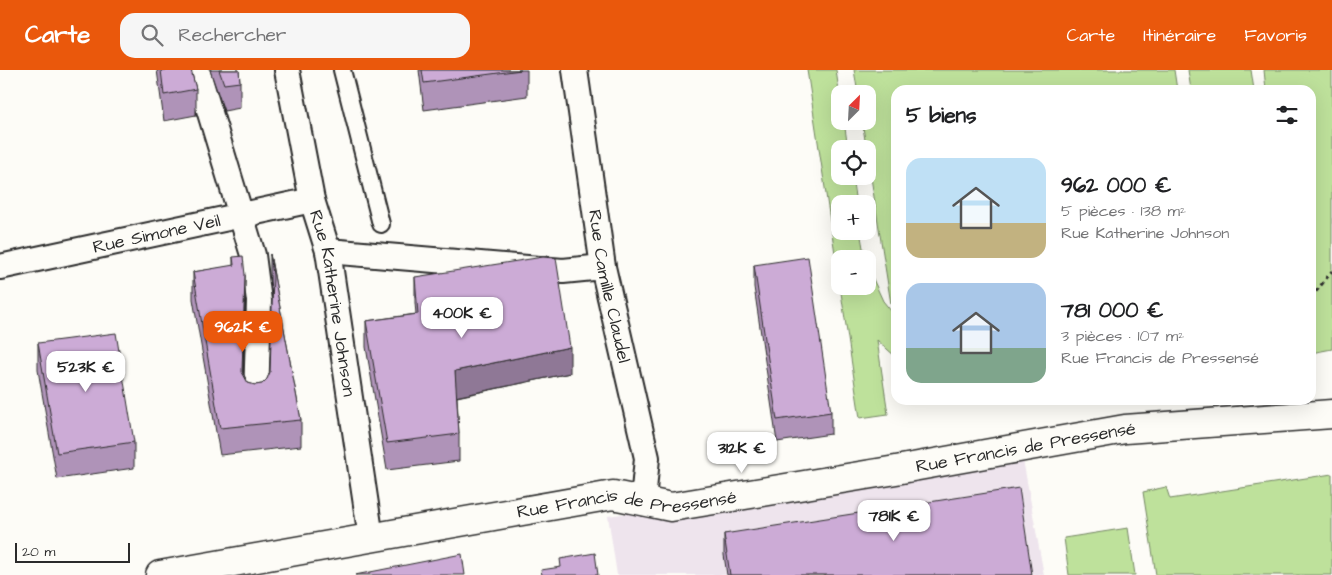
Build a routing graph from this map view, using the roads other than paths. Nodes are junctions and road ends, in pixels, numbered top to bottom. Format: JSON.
{"nodes":[{"id":1,"x":197,"y":70,"type":"edge"},
{"id":2,"x":287,"y":70,"type":"edge"},
{"id":3,"x":342,"y":70,"type":"edge"},
{"id":4,"x":575,"y":70,"type":"edge"},
{"id":5,"x":312,"y":200,"type":"junction"},
{"id":6,"x":240,"y":215,"type":"junction"},
{"id":7,"x":381,"y":224,"type":"dead end"},
{"id":8,"x":328,"y":251,"type":"junction"},
{"id":9,"x":0,"y":267,"type":"edge"},
{"id":10,"x":604,"y":267,"type":"junction"},
{"id":11,"x":256,"y":398,"type":"edge"},
{"id":12,"x":1332,"y":414,"type":"edge"},
{"id":13,"x":643,"y":501,"type":"junction"},
{"id":14,"x":371,"y":538,"type":"junction"},
{"id":15,"x":160,"y":575,"type":"edge"}],
"edges":[{"from":1,"to":6,"type":"street"},
{"from":2,"to":5,"type":"street","name":"Rue Katherine Johnson"},
{"from":3,"to":7,"type":"lane"},
{"from":4,"to":10,"type":"street","name":"Rue Camille Claudel"},
{"from":5,"to":6,"type":"street","name":"Rue Simone Veil"},
{"from":5,"to":8,"type":"street","name":"Rue Katherine Johnson"},
{"from":6,"to":9,"type":"street","name":"Rue Simone Veil"},
{"from":6,"to":11,"type":"street"},
{"from":8,"to":10,"type":"street"},
{"from":8,"to":14,"type":"street","name":"Rue Katherine Johnson"},
{"from":10,"to":13,"type":"street","name":"Rue Camille Claudel"},
{"from":12,"to":13,"type":"street","name":"Rue Francis de Pressensé"},
{"from":13,"to":14,"type":"street","name":"Rue Francis de Pressensé"},
{"from":14,"to":15,"type":"street","name":"Rue Francis de Pressensé"}]}
